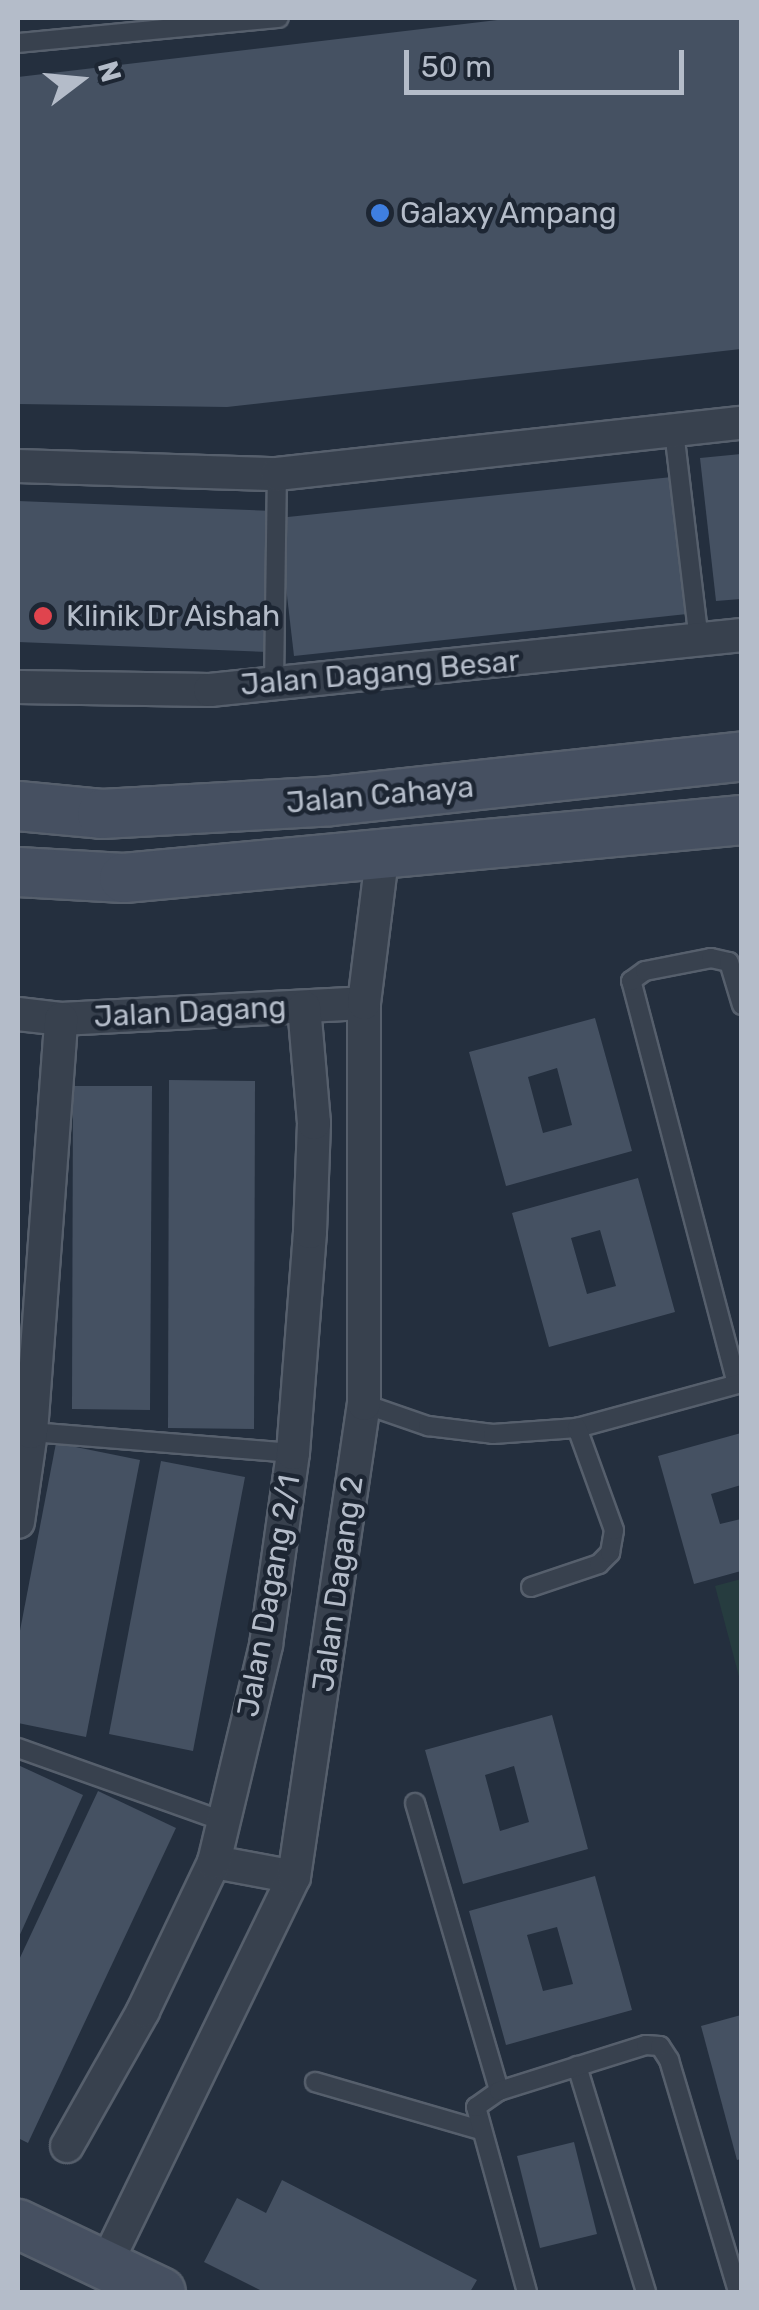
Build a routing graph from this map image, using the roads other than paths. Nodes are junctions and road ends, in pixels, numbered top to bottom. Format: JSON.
{"nodes":[{"id":1,"x":279,"y":18,"type":"edge"},
{"id":2,"x":18,"y":43,"type":"edge"},
{"id":3,"x":742,"y":423,"type":"edge"},
{"id":4,"x":674,"y":431,"type":"junction"},
{"id":5,"x":18,"y":466,"type":"edge"},
{"id":6,"x":277,"y":474,"type":"junction"},
{"id":7,"x":742,"y":635,"type":"edge"},
{"id":8,"x":699,"y":640,"type":"junction"},
{"id":9,"x":274,"y":684,"type":"junction"},
{"id":10,"x":18,"y":687,"type":"edge"},
{"id":11,"x":742,"y":756,"type":"edge"},
{"id":12,"x":18,"y":806,"type":"edge"},
{"id":13,"x":742,"y":820,"type":"edge"},
{"id":14,"x":382,"y":858,"type":"junction"},
{"id":15,"x":18,"y":872,"type":"edge"},
{"id":16,"x":364,"y":1003,"type":"junction"},
{"id":17,"x":742,"y":1005,"type":"edge"},
{"id":18,"x":304,"y":1007,"type":"junction"},
{"id":19,"x":18,"y":1014,"type":"edge"},
{"id":20,"x":61,"y":1019,"type":"junction"},
{"id":21,"x":739,"y":1383,"type":"edge"},
{"id":22,"x":364,"y":1404,"type":"junction"},
{"id":23,"x":577,"y":1428,"type":"junction"},
{"id":24,"x":30,"y":1432,"type":"junction"},
{"id":25,"x":293,"y":1452,"type":"junction"},
{"id":26,"x":18,"y":1522,"type":"edge"},
{"id":27,"x":531,"y":1587,"type":"dead end"},
{"id":28,"x":18,"y":1748,"type":"edge"},
{"id":29,"x":415,"y":1803,"type":"dead end"},
{"id":30,"x":223,"y":1820,"type":"junction"},
{"id":31,"x":214,"y":1862,"type":"junction"},
{"id":32,"x":294,"y":1878,"type":"junction"},
{"id":33,"x":577,"y":2066,"type":"junction"},
{"id":34,"x":315,"y":2082,"type":"dead end"},
{"id":35,"x":499,"y":2090,"type":"junction"},
{"id":36,"x":477,"y":2128,"type":"junction"},
{"id":37,"x":67,"y":2146,"type":"dead end"},
{"id":38,"x":18,"y":2224,"type":"edge"},
{"id":39,"x":106,"y":2266,"type":"junction"},
{"id":40,"x":161,"y":2292,"type":"edge"},
{"id":41,"x":527,"y":2292,"type":"edge"},
{"id":42,"x":646,"y":2292,"type":"edge"},
{"id":43,"x":738,"y":2292,"type":"edge"}],
"edges":[{"from":1,"to":2,"type":"lane"},
{"from":3,"to":4,"type":"street"},
{"from":4,"to":6,"type":"street"},
{"from":4,"to":8,"type":"lane"},
{"from":5,"to":6,"type":"street"},
{"from":6,"to":9,"type":"lane"},
{"from":7,"to":8,"type":"street","name":"Jalan Dagang Besar"},
{"from":8,"to":9,"type":"street","name":"Jalan Dagang Besar"},
{"from":9,"to":10,"type":"street","name":"Jalan Dagang Besar"},
{"from":11,"to":12,"type":"main road","name":"Jalan Cahaya"},
{"from":13,"to":14,"type":"main road","name":"Jalan Cahaya"},
{"from":14,"to":15,"type":"main road","name":"Jalan Cahaya"},
{"from":14,"to":16,"type":"street","name":"Jalan Dagang 2"},
{"from":16,"to":18,"type":"street","name":"Jalan Dagang"},
{"from":16,"to":22,"type":"street","name":"Jalan Dagang 2"},
{"from":17,"to":21,"type":"lane"},
{"from":18,"to":20,"type":"street","name":"Jalan Dagang"},
{"from":18,"to":25,"type":"street","name":"Jalan Dagang 2/1"},
{"from":19,"to":20,"type":"street","name":"Jalan Dagang"},
{"from":20,"to":24,"type":"street"},
{"from":21,"to":23,"type":"lane"},
{"from":22,"to":23,"type":"lane"},
{"from":22,"to":32,"type":"street","name":"Jalan Dagang 2"},
{"from":23,"to":27,"type":"lane"},
{"from":24,"to":25,"type":"lane"},
{"from":24,"to":26,"type":"street"},
{"from":25,"to":30,"type":"street","name":"Jalan Dagang 2/1"},
{"from":28,"to":30,"type":"lane"},
{"from":29,"to":35,"type":"lane"},
{"from":30,"to":31,"type":"street","name":"Jalan Dagang 2/1"},
{"from":31,"to":32,"type":"street"},
{"from":31,"to":37,"type":"street","name":"Jalan Dagang 2/1"},
{"from":32,"to":39,"type":"street","name":"Jalan Dagang 2"},
{"from":33,"to":35,"type":"lane"},
{"from":33,"to":42,"type":"lane"},
{"from":33,"to":43,"type":"lane"},
{"from":34,"to":36,"type":"lane"},
{"from":35,"to":36,"type":"lane"},
{"from":36,"to":41,"type":"lane"},
{"from":38,"to":39,"type":"main road"},
{"from":39,"to":40,"type":"main road"}]}
